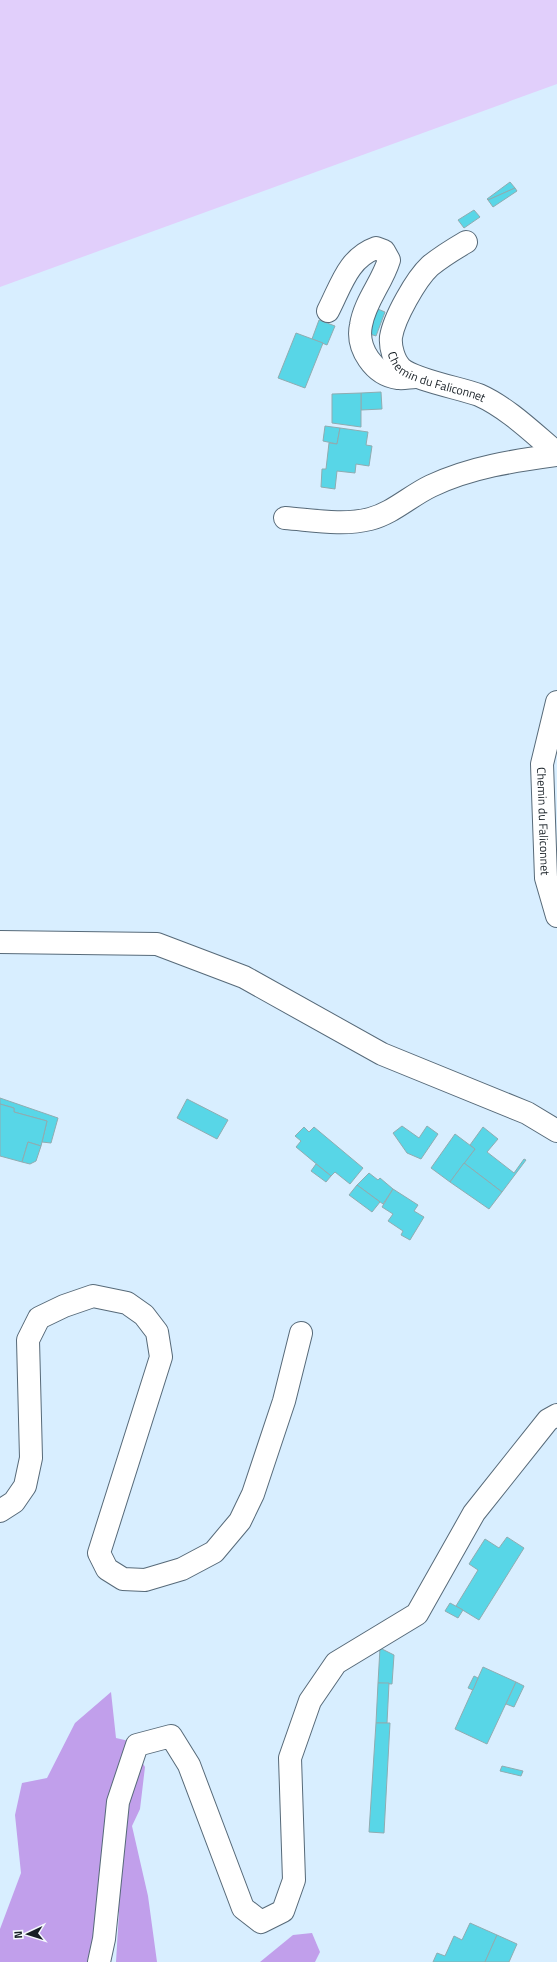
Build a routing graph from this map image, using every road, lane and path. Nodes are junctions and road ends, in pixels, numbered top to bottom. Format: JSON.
{"nodes":[{"id":1,"x":466,"y":242,"type":"dead end"},
{"id":2,"x":328,"y":311,"type":"dead end"},
{"id":3,"x":419,"y":377,"type":"junction"},
{"id":4,"x":557,"y":454,"type":"edge"},
{"id":5,"x":285,"y":518,"type":"dead end"},
{"id":6,"x":557,"y":702,"type":"edge"},
{"id":7,"x":557,"y":916,"type":"edge"},
{"id":8,"x":0,"y":942,"type":"edge"},
{"id":9,"x":557,"y":1132,"type":"edge"},
{"id":10,"x":301,"y":1333,"type":"dead end"},
{"id":11,"x":557,"y":1415,"type":"edge"},
{"id":12,"x":0,"y":1511,"type":"edge"},
{"id":13,"x":99,"y":1962,"type":"edge"}],
"edges":[{"from":1,"to":3,"type":"street","name":"Chemin du Faliconnet"},
{"from":2,"to":3,"type":"street"},
{"from":3,"to":4,"type":"street","name":"Chemin du Faliconnet"},
{"from":4,"to":5,"type":"street"},
{"from":6,"to":7,"type":"street","name":"Chemin du Faliconnet"},
{"from":8,"to":9,"type":"street"},
{"from":10,"to":12,"type":"street"},
{"from":11,"to":13,"type":"street"}]}
